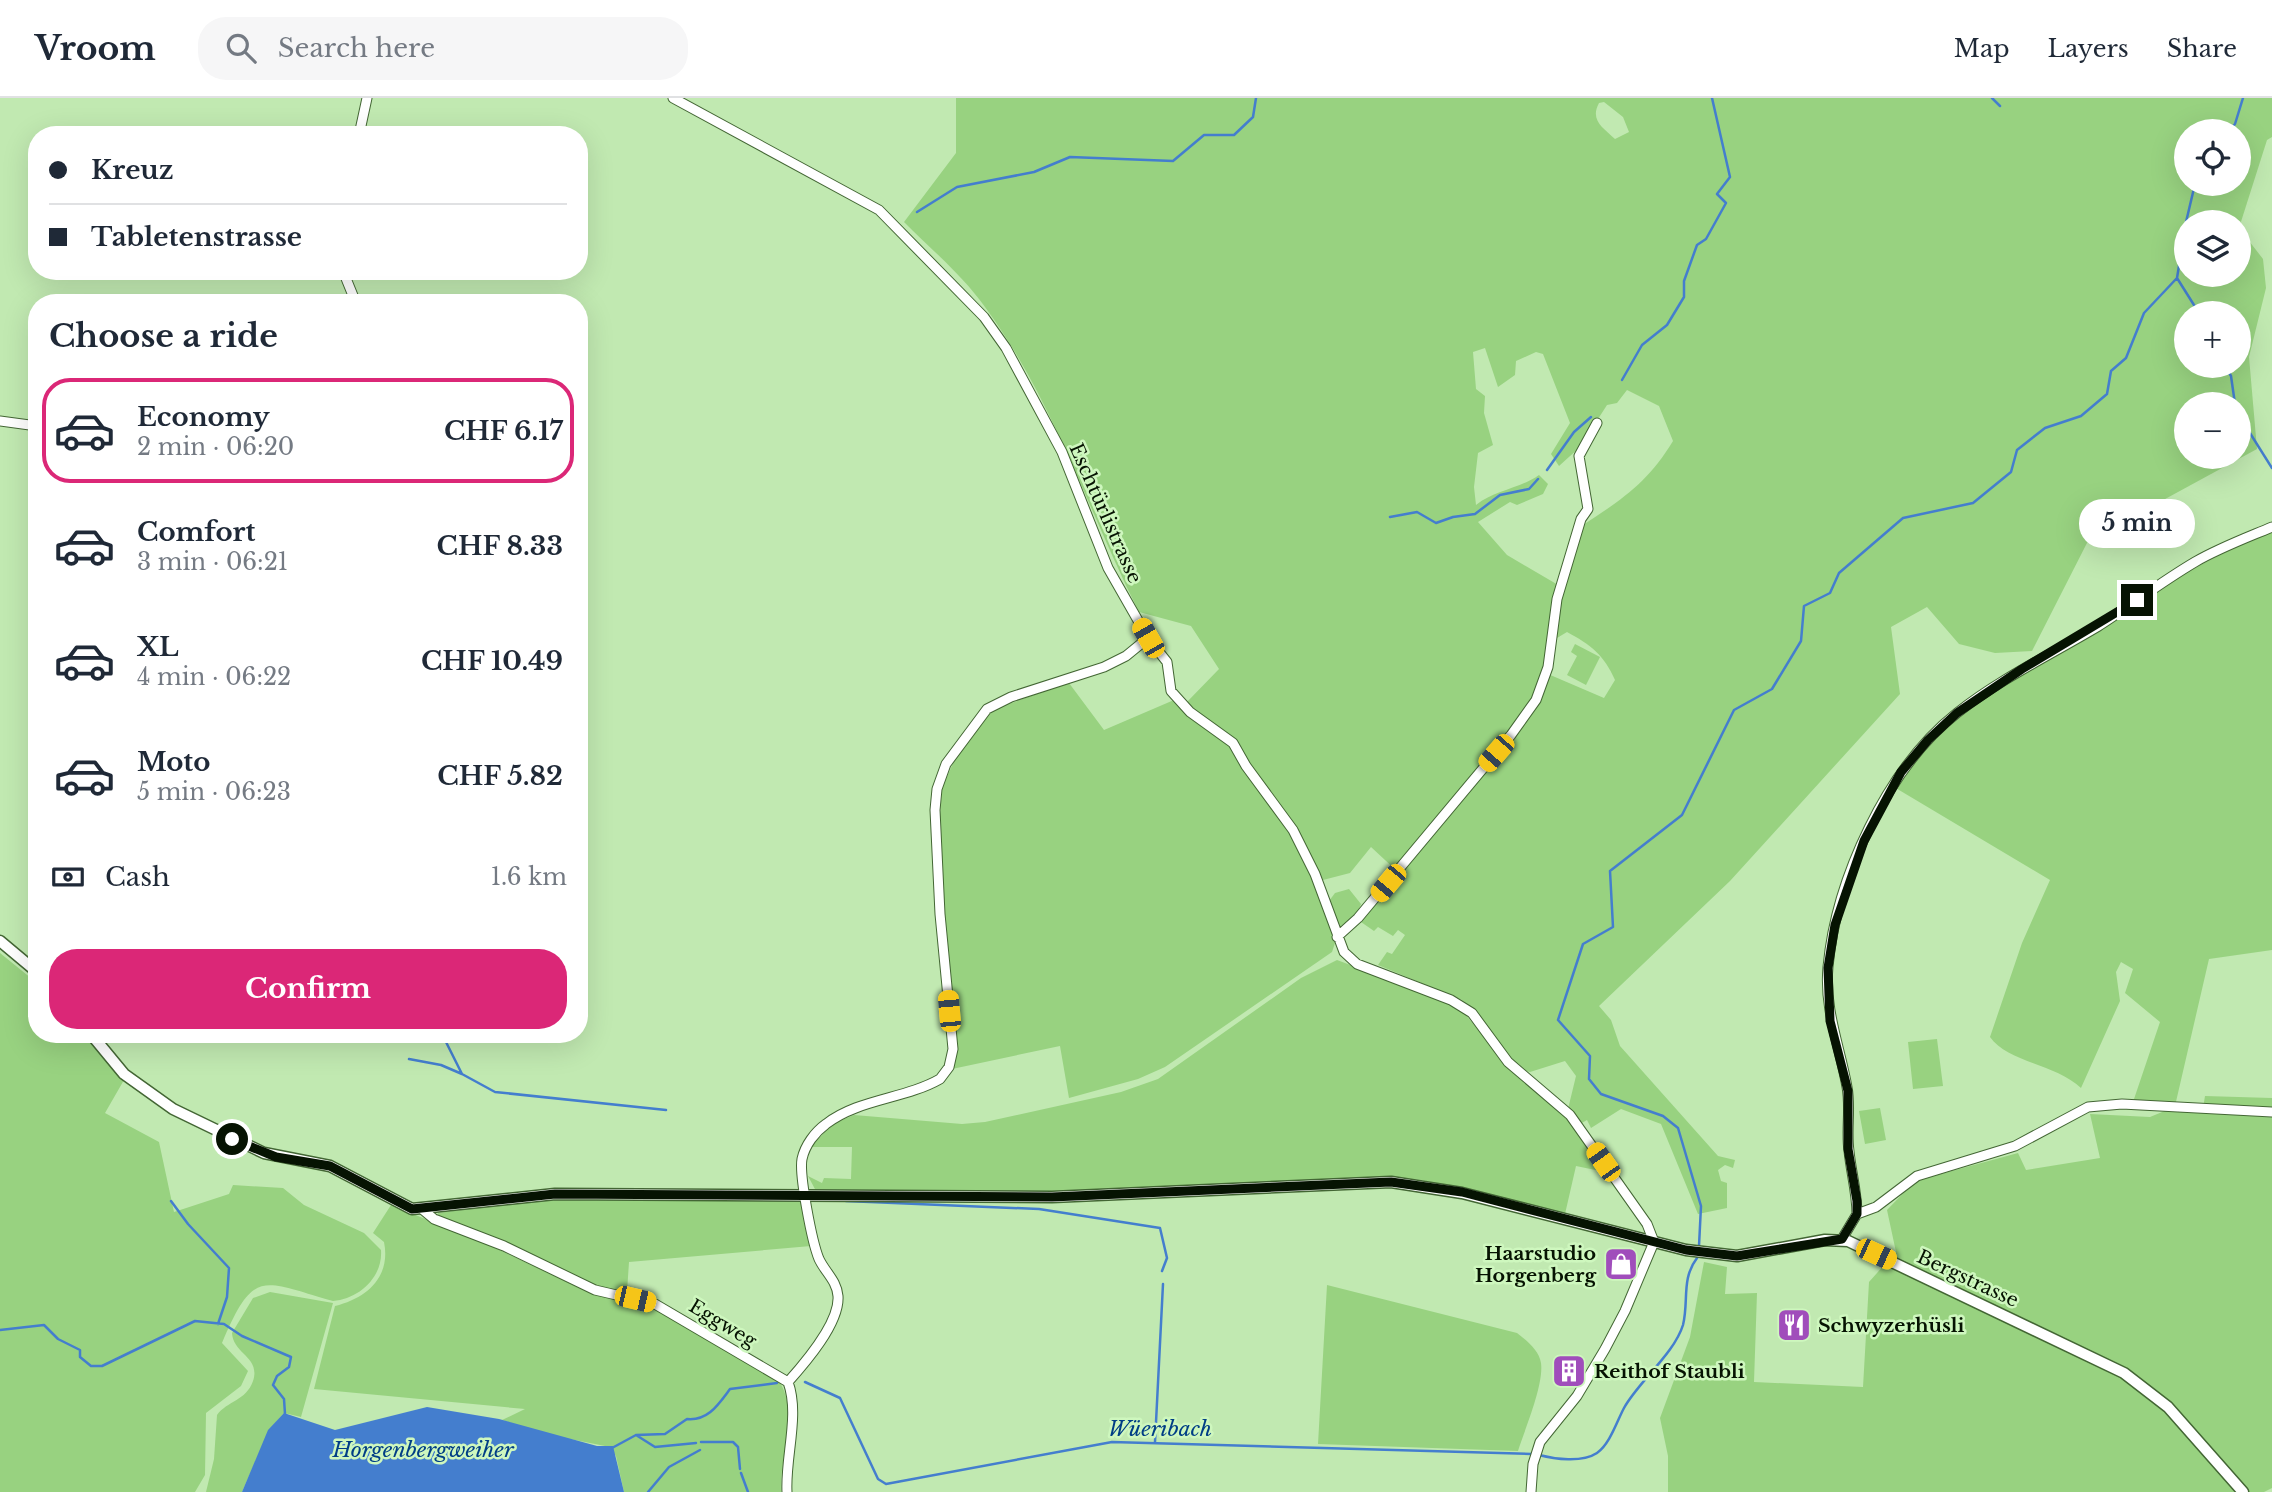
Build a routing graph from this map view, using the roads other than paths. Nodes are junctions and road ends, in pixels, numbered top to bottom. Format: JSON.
{"nodes":[{"id":1,"x":367,"y":98,"type":"edge"},
{"id":2,"x":673,"y":98,"type":"edge"},
{"id":3,"x":361,"y":126,"type":"edge"},
{"id":4,"x":0,"y":421,"type":"edge"},
{"id":5,"x":1597,"y":423,"type":"dead end"},
{"id":6,"x":28,"y":425,"type":"edge"},
{"id":7,"x":2272,"y":527,"type":"edge"},
{"id":8,"x":1148,"y":638,"type":"junction"},
{"id":9,"x":1337,"y":937,"type":"junction"},
{"id":10,"x":0,"y":941,"type":"edge"},
{"id":11,"x":28,"y":964,"type":"edge"},
{"id":12,"x":98,"y":1043,"type":"edge"},
{"id":13,"x":2272,"y":1112,"type":"edge"},
{"id":14,"x":807,"y":1196,"type":"junction"},
{"id":15,"x":422,"y":1209,"type":"junction"},
{"id":16,"x":1857,"y":1214,"type":"junction"},
{"id":17,"x":1842,"y":1239,"type":"junction"},
{"id":18,"x":1654,"y":1242,"type":"junction"},
{"id":19,"x":788,"y":1382,"type":"junction"},
{"id":20,"x":787,"y":1492,"type":"edge"},
{"id":21,"x":1531,"y":1492,"type":"edge"},
{"id":22,"x":2243,"y":1492,"type":"edge"}],
"edges":[{"from":1,"to":3,"type":"street"},
{"from":2,"to":8,"type":"street","name":"Eschtürlistrasse"},
{"from":4,"to":6,"type":"street"},
{"from":5,"to":9,"type":"street"},
{"from":7,"to":16,"type":"street"},
{"from":8,"to":9,"type":"street","name":"Eschtürlistrasse"},
{"from":8,"to":14,"type":"street"},
{"from":9,"to":18,"type":"street","name":"Eschtürlistrasse"},
{"from":10,"to":11,"type":"street"},
{"from":12,"to":15,"type":"street"},
{"from":13,"to":16,"type":"street"},
{"from":14,"to":15,"type":"street"},
{"from":14,"to":18,"type":"street"},
{"from":14,"to":19,"type":"street"},
{"from":15,"to":19,"type":"street","name":"Eggweg"},
{"from":16,"to":17,"type":"street"},
{"from":17,"to":18,"type":"street"},
{"from":17,"to":22,"type":"street","name":"Bergstrasse"},
{"from":18,"to":21,"type":"street"},
{"from":19,"to":20,"type":"street"}]}
